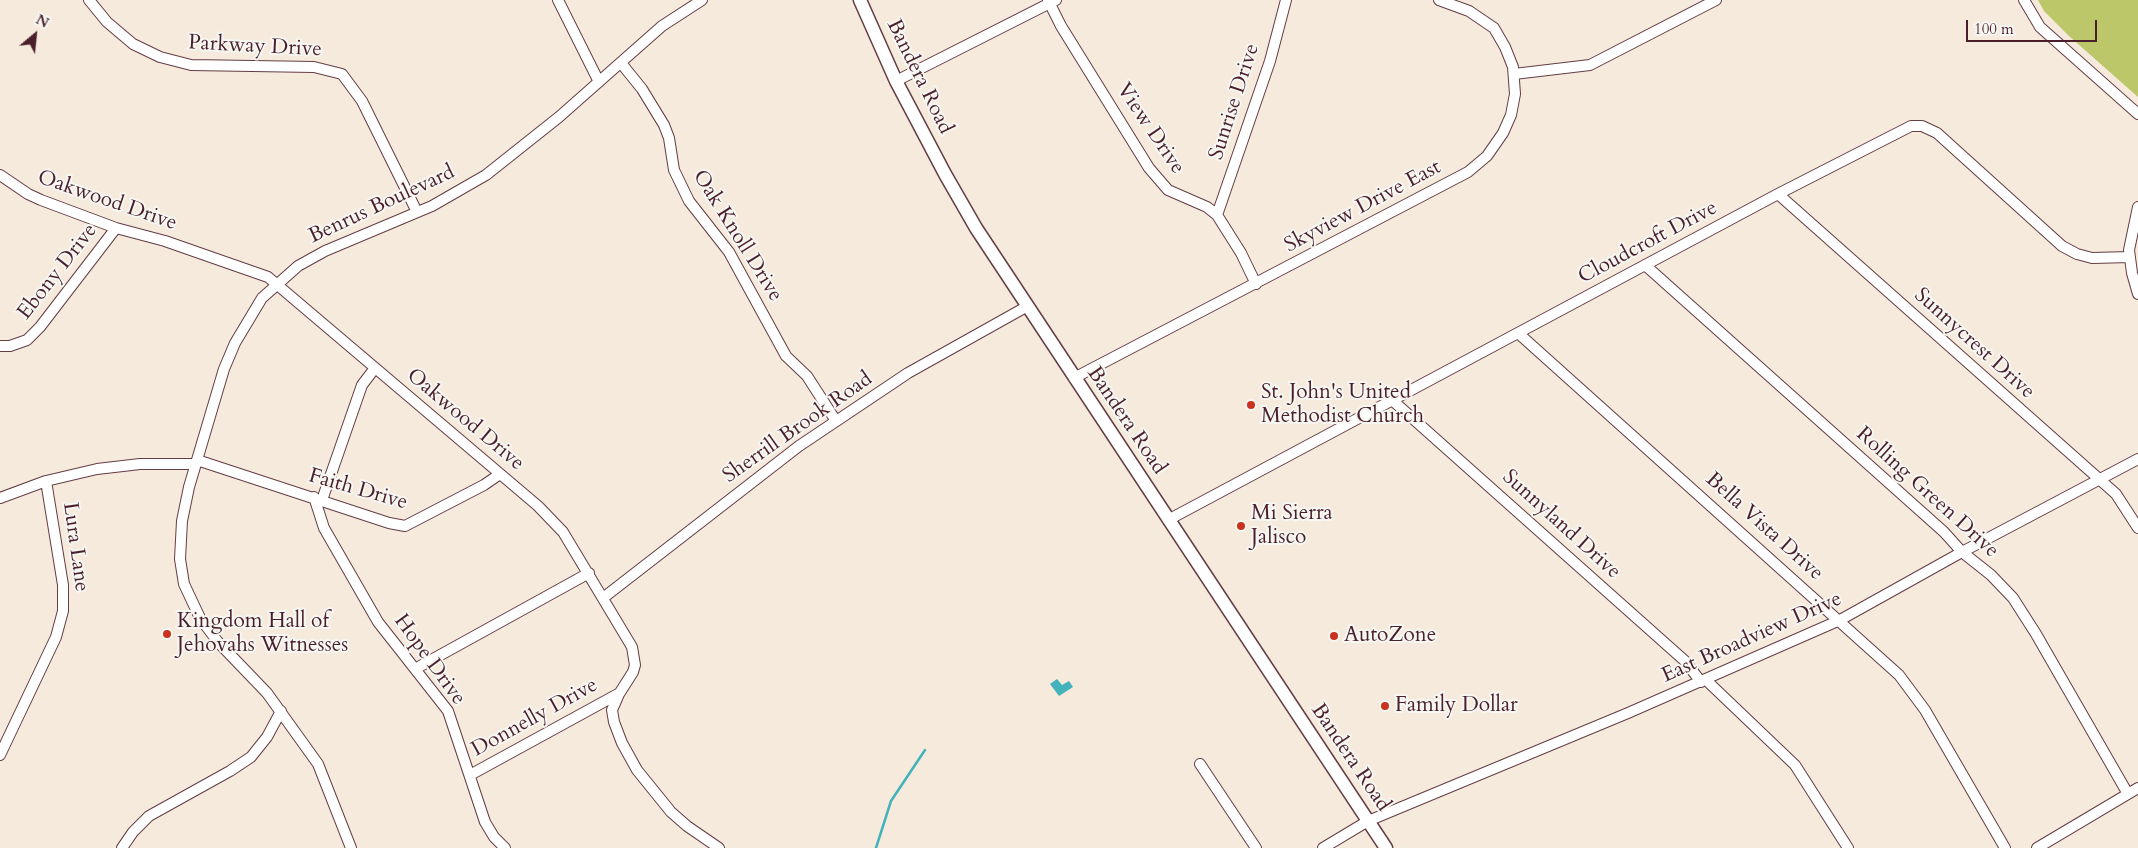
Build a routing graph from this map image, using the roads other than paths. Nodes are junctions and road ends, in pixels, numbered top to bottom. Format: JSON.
{"nodes":[{"id":1,"x":89,"y":0,"type":"edge"},
{"id":2,"x":558,"y":0,"type":"edge"},
{"id":3,"x":702,"y":0,"type":"edge"},
{"id":4,"x":860,"y":0,"type":"edge"},
{"id":5,"x":1286,"y":0,"type":"edge"},
{"id":6,"x":1439,"y":0,"type":"edge"},
{"id":7,"x":1716,"y":0,"type":"edge"},
{"id":8,"x":2024,"y":0,"type":"edge"},
{"id":9,"x":1051,"y":1,"type":"edge"},
{"id":10,"x":621,"y":63,"type":"junction"},
{"id":11,"x":1514,"y":74,"type":"junction"},
{"id":12,"x":896,"y":81,"type":"junction"},
{"id":13,"x":599,"y":82,"type":"junction"},
{"id":14,"x":2138,"y":114,"type":"edge"},
{"id":15,"x":0,"y":175,"type":"edge"},
{"id":16,"x":1778,"y":194,"type":"junction"},
{"id":17,"x":2138,"y":207,"type":"edge"},
{"id":18,"x":417,"y":212,"type":"junction"},
{"id":19,"x":1217,"y":216,"type":"junction"},
{"id":20,"x":116,"y":228,"type":"junction"},
{"id":21,"x":2130,"y":257,"type":"junction"},
{"id":22,"x":1645,"y":265,"type":"junction"},
{"id":23,"x":277,"y":284,"type":"junction"},
{"id":24,"x":1256,"y":284,"type":"junction"},
{"id":25,"x":2138,"y":294,"type":"edge"},
{"id":26,"x":1026,"y":307,"type":"junction"},
{"id":27,"x":1518,"y":333,"type":"junction"},
{"id":28,"x":0,"y":346,"type":"edge"},
{"id":29,"x":375,"y":368,"type":"junction"},
{"id":30,"x":1074,"y":378,"type":"junction"},
{"id":31,"x":1392,"y":400,"type":"junction"},
{"id":32,"x":836,"y":421,"type":"junction"},
{"id":33,"x":2138,"y":460,"type":"edge"},
{"id":34,"x":196,"y":462,"type":"junction"},
{"id":35,"x":500,"y":474,"type":"junction"},
{"id":36,"x":46,"y":481,"type":"junction"},
{"id":37,"x":2099,"y":481,"type":"junction"},
{"id":38,"x":0,"y":498,"type":"edge"},
{"id":39,"x":318,"y":499,"type":"junction"},
{"id":40,"x":1168,"y":520,"type":"junction"},
{"id":41,"x":2138,"y":528,"type":"edge"},
{"id":42,"x":1962,"y":552,"type":"junction"},
{"id":43,"x":589,"y":573,"type":"junction"},
{"id":44,"x":603,"y":598,"type":"junction"},
{"id":45,"x":1840,"y":620,"type":"junction"},
{"id":46,"x":415,"y":669,"type":"junction"},
{"id":47,"x":1703,"y":681,"type":"junction"},
{"id":48,"x":619,"y":694,"type":"junction"},
{"id":49,"x":280,"y":711,"type":"junction"},
{"id":50,"x":0,"y":755,"type":"edge"},
{"id":51,"x":1200,"y":764,"type":"dead end"},
{"id":52,"x":470,"y":775,"type":"junction"},
{"id":53,"x":2138,"y":788,"type":"edge"},
{"id":54,"x":2128,"y":794,"type":"junction"},
{"id":55,"x":1368,"y":821,"type":"junction"},
{"id":56,"x":122,"y":848,"type":"edge"},
{"id":57,"x":351,"y":848,"type":"edge"},
{"id":58,"x":504,"y":848,"type":"edge"},
{"id":59,"x":719,"y":848,"type":"edge"},
{"id":60,"x":1256,"y":848,"type":"edge"},
{"id":61,"x":1323,"y":848,"type":"edge"},
{"id":62,"x":1386,"y":848,"type":"edge"},
{"id":63,"x":1848,"y":848,"type":"edge"},
{"id":64,"x":2005,"y":848,"type":"edge"},
{"id":65,"x":2037,"y":848,"type":"edge"}],
"edges":[{"from":1,"to":18,"type":"street","name":"Parkway Drive"},
{"from":2,"to":13,"type":"street"},
{"from":3,"to":10,"type":"street","name":"Benrus Boulevard"},
{"from":4,"to":12,"type":"main road","name":"Bandera Road"},
{"from":5,"to":19,"type":"street","name":"Sunrise Drive"},
{"from":6,"to":11,"type":"street","name":"Skyview Drive East"},
{"from":7,"to":11,"type":"street"},
{"from":8,"to":14,"type":"street"},
{"from":9,"to":12,"type":"street"},
{"from":9,"to":19,"type":"street","name":"View Drive"},
{"from":10,"to":13,"type":"street","name":"Benrus Boulevard"},
{"from":10,"to":32,"type":"street","name":"Oak Knoll Drive"},
{"from":11,"to":24,"type":"street","name":"Skyview Drive East"},
{"from":12,"to":26,"type":"main road","name":"Bandera Road"},
{"from":13,"to":18,"type":"street","name":"Benrus Boulevard"},
{"from":15,"to":20,"type":"street","name":"Oakwood Drive"},
{"from":16,"to":21,"type":"street","name":"Cloudcroft Drive"},
{"from":16,"to":22,"type":"street","name":"Cloudcroft Drive"},
{"from":16,"to":37,"type":"street","name":"Sunnycrest Drive"},
{"from":17,"to":21,"type":"street"},
{"from":18,"to":23,"type":"street","name":"Benrus Boulevard"},
{"from":19,"to":24,"type":"street","name":"View Drive"},
{"from":20,"to":23,"type":"street","name":"Oakwood Drive"},
{"from":20,"to":28,"type":"street","name":"Ebony Drive"},
{"from":21,"to":25,"type":"street"},
{"from":22,"to":27,"type":"street","name":"Cloudcroft Drive"},
{"from":22,"to":42,"type":"street","name":"Rolling Green Drive"},
{"from":23,"to":29,"type":"street","name":"Oakwood Drive"},
{"from":23,"to":34,"type":"street","name":"Benrus Boulevard"},
{"from":24,"to":30,"type":"street","name":"Skyview Drive East"},
{"from":26,"to":30,"type":"main road","name":"Bandera Road"},
{"from":26,"to":32,"type":"street","name":"Sherrill Brook Road"},
{"from":27,"to":31,"type":"street","name":"Cloudcroft Drive"},
{"from":27,"to":45,"type":"street","name":"Bella Vista Drive"},
{"from":29,"to":35,"type":"street","name":"Oakwood Drive"},
{"from":29,"to":39,"type":"street"},
{"from":30,"to":40,"type":"main road","name":"Bandera Road"},
{"from":31,"to":40,"type":"street","name":"Cloudcroft Drive"},
{"from":31,"to":47,"type":"street","name":"Sunnyland Drive"},
{"from":32,"to":44,"type":"street","name":"Sherrill Brook Road"},
{"from":33,"to":37,"type":"street","name":"East Broadview Drive"},
{"from":34,"to":36,"type":"street","name":"Faith Drive"},
{"from":34,"to":39,"type":"street","name":"Faith Drive"},
{"from":34,"to":49,"type":"street","name":"Benrus Boulevard"},
{"from":35,"to":39,"type":"street","name":"Faith Drive"},
{"from":35,"to":43,"type":"street","name":"Oakwood Drive"},
{"from":36,"to":38,"type":"street","name":"Faith Drive"},
{"from":36,"to":50,"type":"street","name":"Lura Lane"},
{"from":37,"to":41,"type":"street","name":"Sunnycrest Drive"},
{"from":37,"to":42,"type":"street","name":"East Broadview Drive"},
{"from":39,"to":46,"type":"street","name":"Hope Drive"},
{"from":40,"to":55,"type":"main road","name":"Bandera Road"},
{"from":42,"to":45,"type":"street","name":"East Broadview Drive"},
{"from":42,"to":54,"type":"street","name":"Rolling Green Drive"},
{"from":43,"to":44,"type":"street","name":"Oakwood Drive"},
{"from":43,"to":46,"type":"street"},
{"from":44,"to":48,"type":"street","name":"Oakwood Drive"},
{"from":45,"to":47,"type":"street","name":"East Broadview Drive"},
{"from":45,"to":64,"type":"street","name":"Bella Vista Drive"},
{"from":46,"to":52,"type":"street","name":"Hope Drive"},
{"from":47,"to":55,"type":"street","name":"East Broadview Drive"},
{"from":47,"to":63,"type":"street","name":"Sunnyland Drive"},
{"from":48,"to":52,"type":"street","name":"Donnelly Drive"},
{"from":48,"to":59,"type":"street","name":"Oakwood Drive"},
{"from":49,"to":56,"type":"street"},
{"from":49,"to":57,"type":"street","name":"Benrus Boulevard"},
{"from":51,"to":60,"type":"street"},
{"from":52,"to":58,"type":"street","name":"Hope Drive"},
{"from":53,"to":54,"type":"street"},
{"from":54,"to":65,"type":"street"},
{"from":55,"to":61,"type":"street","name":"East Broadview Drive"},
{"from":55,"to":62,"type":"main road","name":"Bandera Road"}]}
